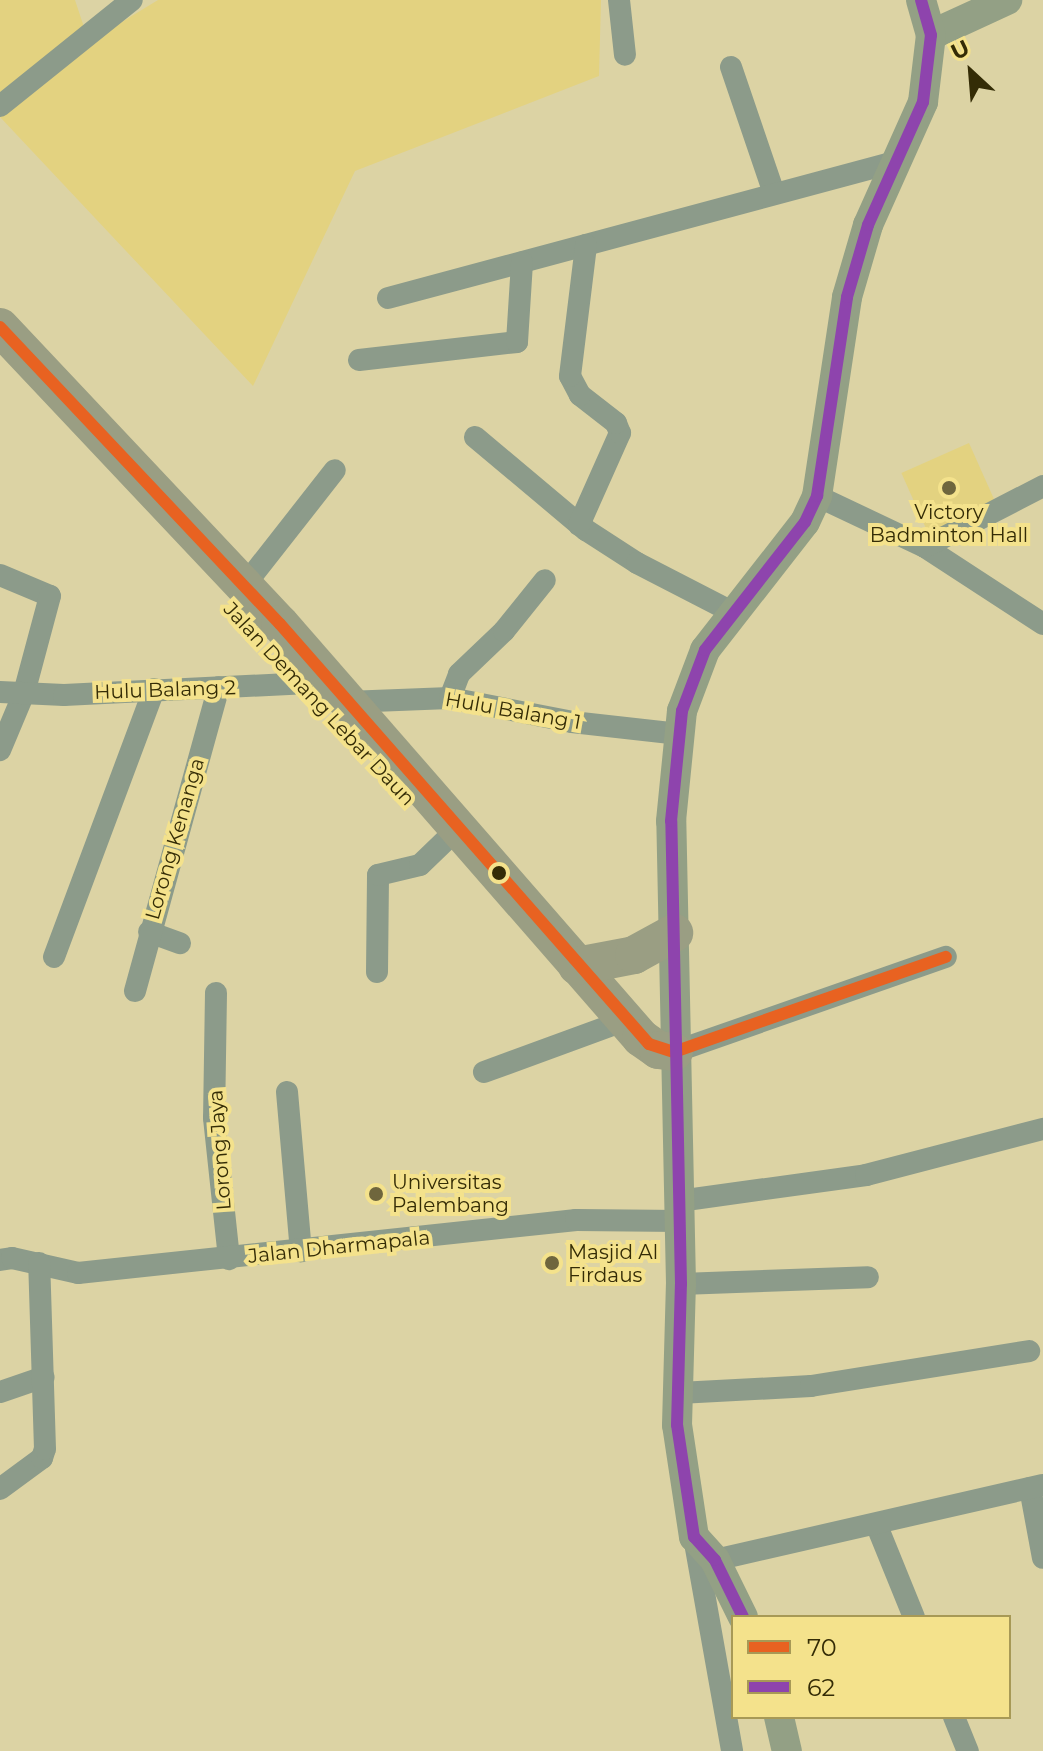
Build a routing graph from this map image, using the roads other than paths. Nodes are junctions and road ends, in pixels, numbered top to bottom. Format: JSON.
{"nodes":[{"id":1,"x":132,"y":0,"type":"edge"},
{"id":2,"x":619,"y":0,"type":"edge"},
{"id":3,"x":921,"y":0,"type":"edge"},
{"id":4,"x":1007,"y":0,"type":"edge"},
{"id":5,"x":931,"y":35,"type":"junction"},
{"id":6,"x":625,"y":55,"type":"dead end"},
{"id":7,"x":731,"y":67,"type":"dead end"},
{"id":8,"x":0,"y":106,"type":"edge"},
{"id":9,"x":895,"y":162,"type":"junction"},
{"id":10,"x":774,"y":193,"type":"junction"},
{"id":11,"x":586,"y":245,"type":"junction"},
{"id":12,"x":522,"y":262,"type":"junction"},
{"id":13,"x":388,"y":298,"type":"dead end"},
{"id":14,"x":0,"y":327,"type":"edge"},
{"id":15,"x":0,"y":358,"type":"edge"},
{"id":16,"x":359,"y":360,"type":"dead end"},
{"id":17,"x":475,"y":437,"type":"dead end"},
{"id":18,"x":335,"y":470,"type":"dead end"},
{"id":19,"x":1043,"y":486,"type":"edge"},
{"id":20,"x":817,"y":496,"type":"junction"},
{"id":21,"x":579,"y":525,"type":"junction"},
{"id":22,"x":925,"y":547,"type":"junction"},
{"id":23,"x":0,"y":575,"type":"edge"},
{"id":24,"x":545,"y":580,"type":"dead end"},
{"id":25,"x":244,"y":586,"type":"junction"},
{"id":26,"x":732,"y":612,"type":"junction"},
{"id":27,"x":1043,"y":624,"type":"edge"},
{"id":28,"x":219,"y":687,"type":"junction"},
{"id":29,"x":154,"y":689,"type":"junction"},
{"id":30,"x":326,"y":691,"type":"junction"},
{"id":31,"x":0,"y":692,"type":"edge"},
{"id":32,"x":24,"y":693,"type":"junction"},
{"id":33,"x":450,"y":698,"type":"junction"},
{"id":34,"x":679,"y":734,"type":"junction"},
{"id":35,"x":0,"y":750,"type":"edge"},
{"id":36,"x":446,"y":840,"type":"junction"},
{"id":37,"x":149,"y":932,"type":"junction"},
{"id":38,"x":674,"y":933,"type":"junction"},
{"id":39,"x":180,"y":943,"type":"dead end"},
{"id":40,"x":54,"y":957,"type":"dead end"},
{"id":41,"x":946,"y":957,"type":"dead end"},
{"id":42,"x":577,"y":966,"type":"junction"},
{"id":43,"x":377,"y":972,"type":"dead end"},
{"id":44,"x":135,"y":991,"type":"dead end"},
{"id":45,"x":216,"y":993,"type":"dead end"},
{"id":46,"x":610,"y":1026,"type":"junction"},
{"id":47,"x":675,"y":1062,"type":"junction"},
{"id":48,"x":484,"y":1072,"type":"dead end"},
{"id":49,"x":287,"y":1092,"type":"dead end"},
{"id":50,"x":1043,"y":1129,"type":"edge"},
{"id":51,"x":679,"y":1211,"type":"junction"},
{"id":52,"x":301,"y":1251,"type":"junction"},
{"id":53,"x":229,"y":1259,"type":"junction"},
{"id":54,"x":0,"y":1260,"type":"edge"},
{"id":55,"x":39,"y":1263,"type":"junction"},
{"id":56,"x":868,"y":1277,"type":"dead end"},
{"id":57,"x":681,"y":1284,"type":"junction"},
{"id":58,"x":1029,"y":1351,"type":"dead end"},
{"id":59,"x":44,"y":1377,"type":"junction"},
{"id":60,"x":0,"y":1392,"type":"edge"},
{"id":61,"x":679,"y":1393,"type":"junction"},
{"id":62,"x":1036,"y":1487,"type":"edge"},
{"id":63,"x":0,"y":1489,"type":"edge"},
{"id":64,"x":877,"y":1526,"type":"junction"},
{"id":65,"x":694,"y":1537,"type":"junction"},
{"id":66,"x":1043,"y":1558,"type":"edge"},
{"id":67,"x":715,"y":1560,"type":"junction"},
{"id":68,"x":742,"y":1615,"type":"edge"},
{"id":69,"x":913,"y":1615,"type":"edge"},
{"id":70,"x":779,"y":1719,"type":"edge"},
{"id":71,"x":955,"y":1719,"type":"edge"},
{"id":72,"x":732,"y":1751,"type":"edge"},
{"id":73,"x":787,"y":1751,"type":"edge"},
{"id":74,"x":968,"y":1751,"type":"edge"}],
"edges":[{"from":1,"to":8,"type":"street"},
{"from":2,"to":6,"type":"street"},
{"from":3,"to":5,"type":"main road"},
{"from":4,"to":5,"type":"main road"},
{"from":5,"to":9,"type":"main road"},
{"from":7,"to":10,"type":"street"},
{"from":9,"to":10,"type":"street"},
{"from":9,"to":20,"type":"main road"},
{"from":10,"to":11,"type":"street"},
{"from":11,"to":12,"type":"street"},
{"from":11,"to":21,"type":"street"},
{"from":12,"to":13,"type":"street"},
{"from":12,"to":16,"type":"street"},
{"from":14,"to":25,"type":"highway","name":"Jalan Demang Lebar Daun"},
{"from":15,"to":30,"type":"highway","name":"Jalan Demang Lebar Daun"},
{"from":17,"to":21,"type":"street"},
{"from":18,"to":25,"type":"street"},
{"from":19,"to":22,"type":"street"},
{"from":20,"to":22,"type":"street"},
{"from":20,"to":26,"type":"main road"},
{"from":21,"to":26,"type":"street"},
{"from":22,"to":27,"type":"street"},
{"from":23,"to":32,"type":"street"},
{"from":24,"to":33,"type":"street"},
{"from":25,"to":30,"type":"highway","name":"Jalan Demang Lebar Daun"},
{"from":26,"to":34,"type":"main road"},
{"from":28,"to":29,"type":"street","name":"Hulu Balang 2"},
{"from":28,"to":30,"type":"street","name":"Hulu Balang 2"},
{"from":28,"to":37,"type":"street","name":"Lorong Kenanga"},
{"from":29,"to":32,"type":"street","name":"Hulu Balang 2"},
{"from":29,"to":40,"type":"street"},
{"from":30,"to":33,"type":"street","name":"Hulu Balang 1"},
{"from":30,"to":36,"type":"highway","name":"Jalan Demang Lebar Daun"},
{"from":30,"to":42,"type":"highway","name":"Jalan Demang Lebar Daun"},
{"from":31,"to":32,"type":"street","name":"Hulu Balang 2"},
{"from":32,"to":35,"type":"street"},
{"from":33,"to":34,"type":"street","name":"Hulu Balang 1"},
{"from":34,"to":38,"type":"main road"},
{"from":36,"to":43,"type":"street"},
{"from":36,"to":46,"type":"highway","name":"Jalan Demang Lebar Daun"},
{"from":37,"to":39,"type":"street"},
{"from":37,"to":44,"type":"street","name":"Lorong Kenanga"},
{"from":38,"to":42,"type":"highway"},
{"from":38,"to":47,"type":"main road"},
{"from":41,"to":47,"type":"street"},
{"from":42,"to":47,"type":"highway","name":"Jalan Demang Lebar Daun"},
{"from":45,"to":53,"type":"street","name":"Lorong Jaya"},
{"from":46,"to":47,"type":"highway","name":"Jalan Demang Lebar Daun"},
{"from":46,"to":48,"type":"street"},
{"from":47,"to":51,"type":"main road"},
{"from":49,"to":52,"type":"street"},
{"from":50,"to":51,"type":"street","name":"Jalan Dharmapala"},
{"from":51,"to":52,"type":"street","name":"Jalan Dharmapala"},
{"from":51,"to":57,"type":"main road"},
{"from":52,"to":53,"type":"street","name":"Jalan Dharmapala"},
{"from":53,"to":55,"type":"street","name":"Jalan Dharmapala"},
{"from":54,"to":55,"type":"street","name":"Jalan Dharmapala"},
{"from":55,"to":59,"type":"street"},
{"from":56,"to":57,"type":"street"},
{"from":57,"to":61,"type":"main road"},
{"from":58,"to":61,"type":"street"},
{"from":59,"to":60,"type":"street"},
{"from":59,"to":63,"type":"street"},
{"from":61,"to":65,"type":"main road"},
{"from":62,"to":64,"type":"street"},
{"from":62,"to":66,"type":"street"},
{"from":64,"to":67,"type":"street"},
{"from":64,"to":69,"type":"street"},
{"from":65,"to":67,"type":"main road"},
{"from":65,"to":72,"type":"street"},
{"from":67,"to":68,"type":"main road"},
{"from":70,"to":73,"type":"main road"},
{"from":71,"to":74,"type":"street"}]}
